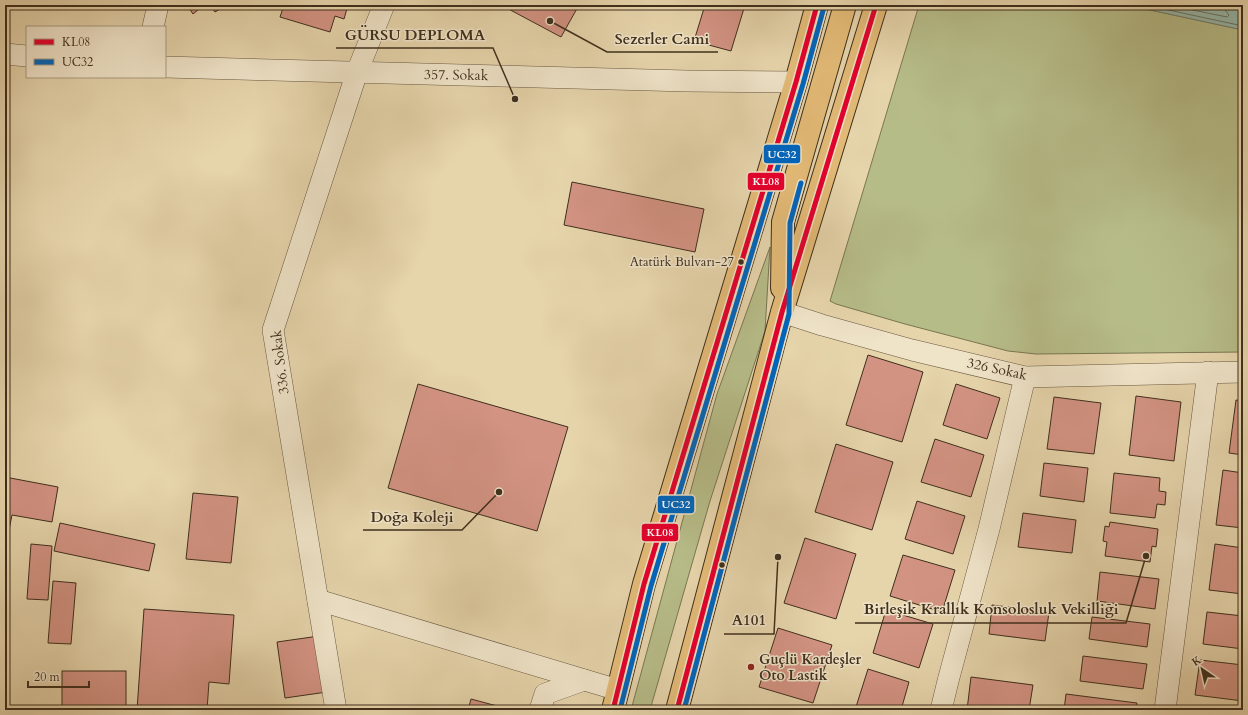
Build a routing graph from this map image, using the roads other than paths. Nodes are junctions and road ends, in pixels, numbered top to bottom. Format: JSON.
{"nodes":[{"id":1,"x":158,"y":5,"type":"edge"},
{"id":2,"x":384,"y":5,"type":"edge"},
{"id":3,"x":817,"y":5,"type":"edge"},
{"id":4,"x":845,"y":5,"type":"edge"},
{"id":5,"x":876,"y":5,"type":"edge"},
{"id":6,"x":153,"y":26,"type":"edge"},
{"id":7,"x":5,"y":54,"type":"edge"},
{"id":8,"x":26,"y":56,"type":"edge"},
{"id":9,"x":166,"y":67,"type":"edge"},
{"id":10,"x":357,"y":72,"type":"junction"},
{"id":11,"x":796,"y":82,"type":"junction"},
{"id":12,"x":782,"y":312,"type":"junction"},
{"id":13,"x":1208,"y":372,"type":"junction"},
{"id":14,"x":1243,"y":372,"type":"edge"},
{"id":15,"x":1025,"y":377,"type":"junction"},
{"id":16,"x":318,"y":600,"type":"junction"},
{"id":17,"x":584,"y":680,"type":"junction"},
{"id":18,"x":615,"y":700,"type":"edge"},
{"id":19,"x":336,"y":710,"type":"edge"},
{"id":20,"x":540,"y":710,"type":"edge"},
{"id":21,"x":677,"y":710,"type":"edge"},
{"id":22,"x":941,"y":710,"type":"edge"},
{"id":23,"x":1165,"y":710,"type":"edge"}],
"edges":[{"from":1,"to":6,"type":"street"},
{"from":2,"to":10,"type":"street","name":"336. Sokak"},
{"from":3,"to":11,"type":"main road"},
{"from":4,"to":12,"type":"main road"},
{"from":5,"to":12,"type":"main road"},
{"from":7,"to":8,"type":"street"},
{"from":9,"to":10,"type":"street","name":"357. Sokak"},
{"from":10,"to":11,"type":"street","name":"357. Sokak"},
{"from":10,"to":16,"type":"street","name":"336. Sokak"},
{"from":11,"to":18,"type":"main road"},
{"from":12,"to":15,"type":"street","name":"326 Sokak"},
{"from":12,"to":21,"type":"main road"},
{"from":13,"to":14,"type":"street","name":"326 Sokak"},
{"from":13,"to":15,"type":"street","name":"326 Sokak"},
{"from":13,"to":23,"type":"street"},
{"from":15,"to":22,"type":"street"},
{"from":16,"to":17,"type":"street"},
{"from":16,"to":19,"type":"street","name":"336. Sokak"},
{"from":17,"to":18,"type":"street"},
{"from":17,"to":20,"type":"street"}]}
